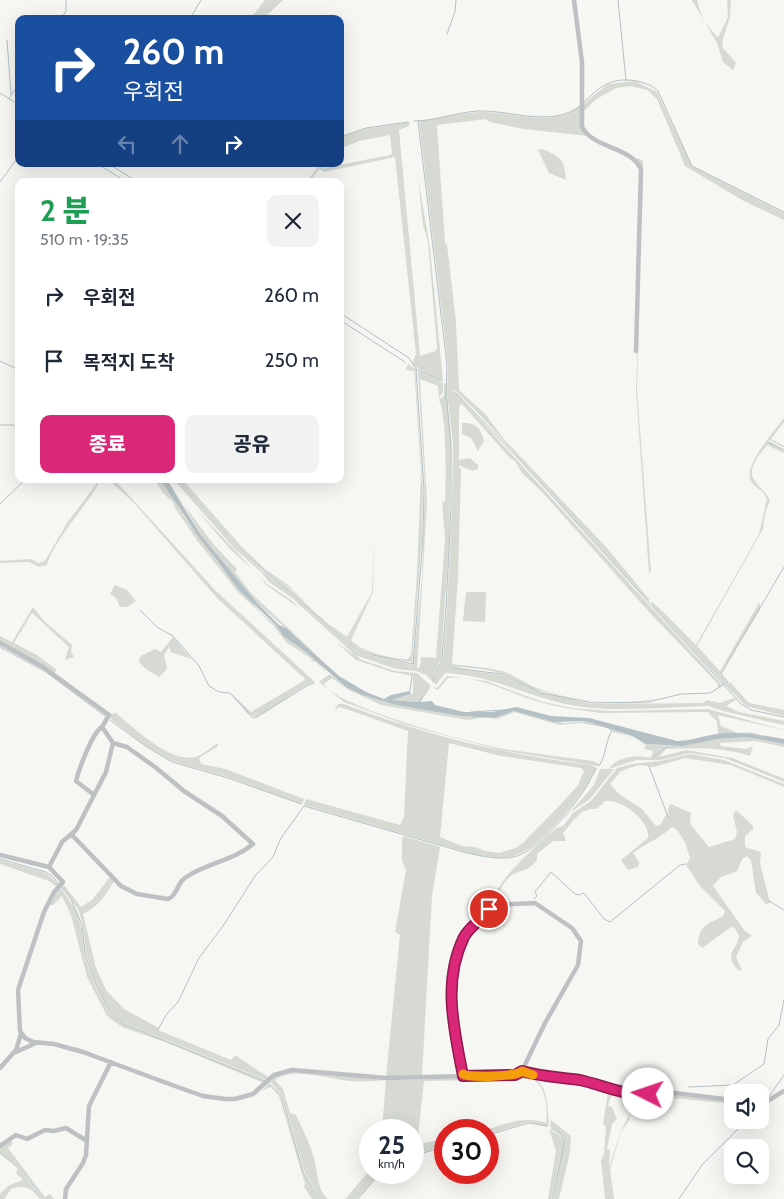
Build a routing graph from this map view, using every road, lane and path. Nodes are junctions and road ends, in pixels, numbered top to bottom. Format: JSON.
{"nodes":[{"id":1,"x":574,"y":0,"type":"edge"},
{"id":2,"x":636,"y":351,"type":"dead end"},
{"id":3,"x":0,"y":642,"type":"edge"},
{"id":4,"x":102,"y":727,"type":"junction"},
{"id":5,"x":113,"y":743,"type":"junction"},
{"id":6,"x":94,"y":795,"type":"junction"},
{"id":7,"x":72,"y":835,"type":"junction"},
{"id":8,"x":0,"y":855,"type":"edge"},
{"id":9,"x":49,"y":866,"type":"junction"},
{"id":10,"x":22,"y":1034,"type":"junction"},
{"id":11,"x":37,"y":1043,"type":"junction"},
{"id":12,"x":12,"y":1054,"type":"junction"},
{"id":13,"x":112,"y":1062,"type":"junction"},
{"id":14,"x":0,"y":1068,"type":"edge"},
{"id":15,"x":522,"y":1071,"type":"junction"},
{"id":16,"x":463,"y":1076,"type":"junction"},
{"id":17,"x":784,"y":1091,"type":"edge"},
{"id":18,"x":724,"y":1099,"type":"edge"},
{"id":19,"x":769,"y":1100,"type":"edge"},
{"id":20,"x":87,"y":1141,"type":"junction"},
{"id":21,"x":0,"y":1146,"type":"edge"},
{"id":22,"x":65,"y":1199,"type":"edge"}],
"edges":[{"from":1,"to":2,"type":"street"},
{"from":3,"to":4,"type":"street"},
{"from":4,"to":5,"type":"street"},
{"from":4,"to":6,"type":"street"},
{"from":5,"to":6,"type":"street"},
{"from":5,"to":7,"type":"street"},
{"from":6,"to":7,"type":"street"},
{"from":7,"to":9,"type":"street"},
{"from":8,"to":9,"type":"street"},
{"from":9,"to":10,"type":"street"},
{"from":10,"to":11,"type":"street"},
{"from":10,"to":12,"type":"street"},
{"from":11,"to":12,"type":"street"},
{"from":11,"to":13,"type":"street"},
{"from":12,"to":14,"type":"street"},
{"from":13,"to":16,"type":"street"},
{"from":13,"to":20,"type":"street"},
{"from":15,"to":16,"type":"street"},
{"from":15,"to":16,"type":"street"},
{"from":15,"to":18,"type":"street"},
{"from":17,"to":19,"type":"street"},
{"from":20,"to":21,"type":"street"},
{"from":20,"to":22,"type":"street"}]}
